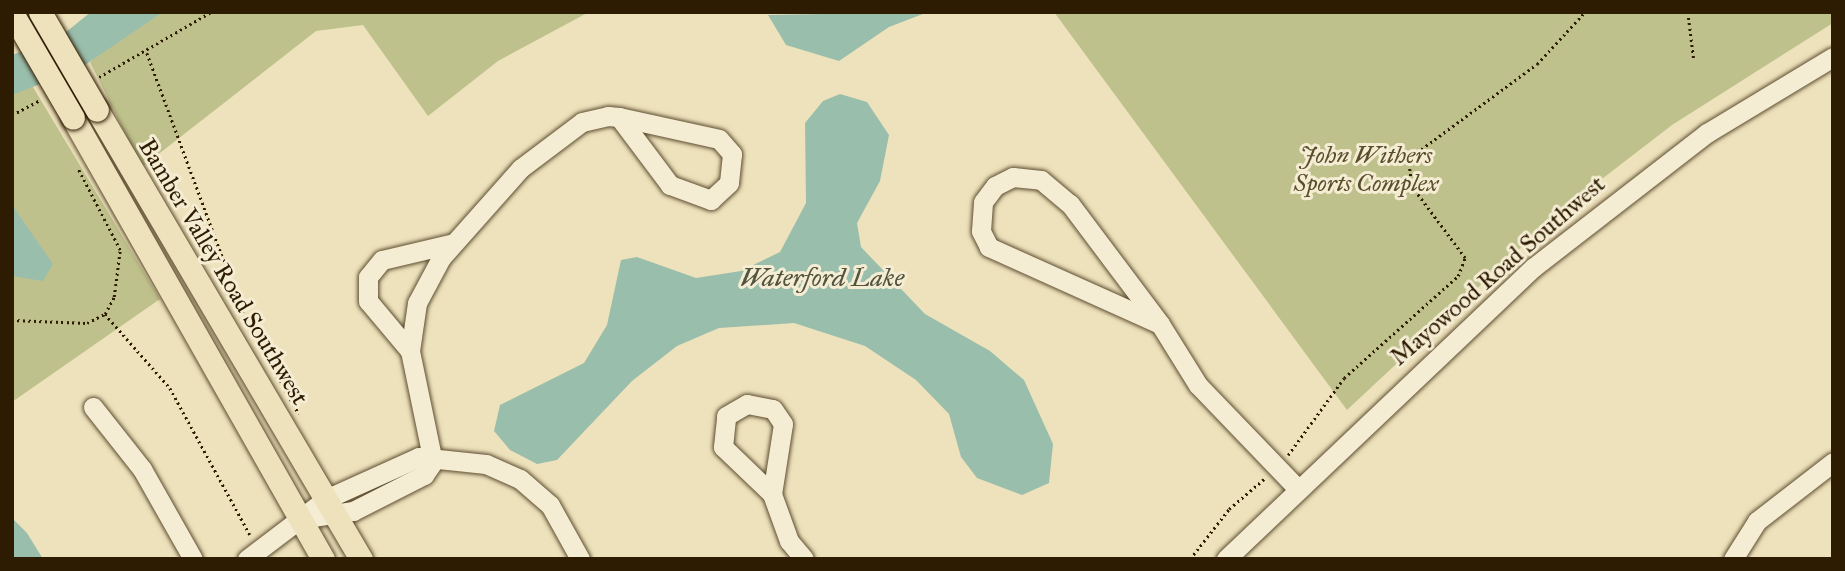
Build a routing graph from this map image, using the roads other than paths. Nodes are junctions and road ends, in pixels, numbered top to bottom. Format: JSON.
{"nodes":[{"id":1,"x":40,"y":12,"type":"edge"},
{"id":2,"x":12,"y":13,"type":"edge"},
{"id":3,"x":1833,"y":57,"type":"edge"},
{"id":4,"x":620,"y":117,"type":"junction"},
{"id":5,"x":454,"y":243,"type":"junction"},
{"id":6,"x":1160,"y":324,"type":"junction"},
{"id":7,"x":410,"y":351,"type":"junction"},
{"id":8,"x":93,"y":407,"type":"dead end"},
{"id":9,"x":433,"y":462,"type":"junction"},
{"id":10,"x":1833,"y":462,"type":"edge"},
{"id":11,"x":1297,"y":488,"type":"junction"},
{"id":12,"x":772,"y":494,"type":"junction"},
{"id":13,"x":332,"y":508,"type":"junction"},
{"id":14,"x":300,"y":519,"type":"junction"},
{"id":15,"x":253,"y":553,"type":"edge"},
{"id":16,"x":193,"y":559,"type":"edge"},
{"id":17,"x":323,"y":559,"type":"edge"},
{"id":18,"x":361,"y":559,"type":"edge"},
{"id":19,"x":580,"y":559,"type":"edge"},
{"id":20,"x":804,"y":559,"type":"edge"},
{"id":21,"x":1226,"y":559,"type":"edge"},
{"id":22,"x":1733,"y":559,"type":"edge"}],
"edges":[{"from":1,"to":13,"type":"main road","name":"Bamber Valley Road Southwest","bridge":true},
{"from":2,"to":14,"type":"main road","name":"Bamber Valley Road Southwest","bridge":true},
{"from":3,"to":11,"type":"street","name":"Mayowood Road Southwest"},
{"from":4,"to":4,"type":"street"},
{"from":4,"to":5,"type":"street"},
{"from":5,"to":7,"type":"street"},
{"from":5,"to":7,"type":"street"},
{"from":6,"to":6,"type":"street"},
{"from":6,"to":11,"type":"street"},
{"from":7,"to":9,"type":"street"},
{"from":8,"to":16,"type":"street"},
{"from":9,"to":13,"type":"street"},
{"from":9,"to":19,"type":"street"},
{"from":10,"to":22,"type":"street"},
{"from":11,"to":21,"type":"street","name":"Mayowood Road Southwest"},
{"from":12,"to":12,"type":"street"},
{"from":12,"to":20,"type":"street"},
{"from":13,"to":14,"type":"street"},
{"from":13,"to":18,"type":"main road","name":"Bamber Valley Road Southwest"},
{"from":14,"to":15,"type":"street"},
{"from":14,"to":17,"type":"main road","name":"Bamber Valley Road Southwest"}]}
